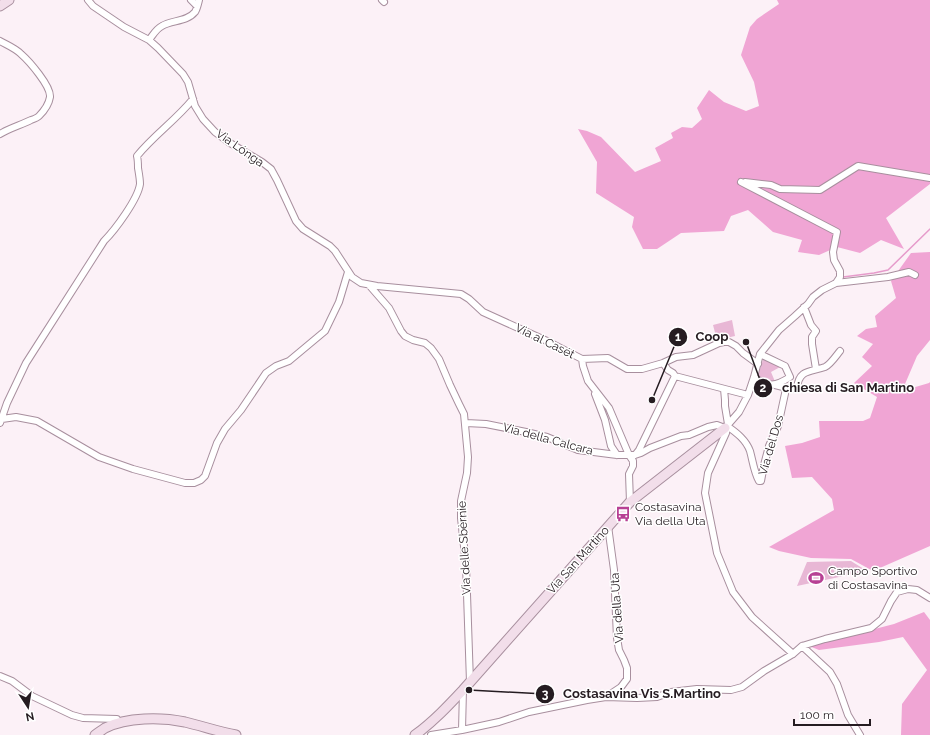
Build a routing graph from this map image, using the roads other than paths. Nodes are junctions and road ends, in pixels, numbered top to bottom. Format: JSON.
{"nodes":[{"id":1,"x":9,"y":0,"type":"edge"},
{"id":2,"x":88,"y":0,"type":"edge"},
{"id":3,"x":191,"y":0,"type":"edge"},
{"id":4,"x":198,"y":3,"type":"edge"},
{"id":5,"x":0,"y":6,"type":"edge"},
{"id":6,"x":149,"y":40,"type":"junction"},
{"id":7,"x":0,"y":41,"type":"edge"},
{"id":8,"x":194,"y":99,"type":"junction"},
{"id":9,"x":0,"y":134,"type":"edge"},
{"id":10,"x":930,"y":178,"type":"edge"},
{"id":11,"x":348,"y":272,"type":"junction"},
{"id":12,"x":915,"y":275,"type":"dead end"},
{"id":13,"x":836,"y":283,"type":"junction"},
{"id":14,"x":369,"y":285,"type":"junction"},
{"id":15,"x":804,"y":307,"type":"junction"},
{"id":16,"x":840,"y":351,"type":"dead end"},
{"id":17,"x":760,"y":354,"type":"junction"},
{"id":18,"x":582,"y":359,"type":"junction"},
{"id":19,"x":663,"y":363,"type":"junction"},
{"id":20,"x":758,"y":364,"type":"junction"},
{"id":21,"x":816,"y":369,"type":"junction"},
{"id":22,"x":675,"y":376,"type":"junction"},
{"id":23,"x":754,"y":378,"type":"junction"},
{"id":24,"x":775,"y":385,"type":"junction"},
{"id":25,"x":593,"y":389,"type":"junction"},
{"id":26,"x":724,"y":389,"type":"junction"},
{"id":27,"x":786,"y":389,"type":"junction"},
{"id":28,"x":748,"y":395,"type":"junction"},
{"id":29,"x":1,"y":421,"type":"edge"},
{"id":30,"x":466,"y":423,"type":"junction"},
{"id":31,"x":727,"y":426,"type":"junction"},
{"id":32,"x":617,"y":455,"type":"junction"},
{"id":33,"x":632,"y":455,"type":"junction"},
{"id":34,"x":630,"y":502,"type":"junction"},
{"id":35,"x":608,"y":526,"type":"junction"},
{"id":36,"x":930,"y":598,"type":"edge"},
{"id":37,"x":802,"y":646,"type":"junction"},
{"id":38,"x":792,"y":654,"type":"junction"},
{"id":39,"x":0,"y":676,"type":"edge"},
{"id":40,"x":470,"y":682,"type":"junction"},
{"id":41,"x":621,"y":687,"type":"junction"},
{"id":42,"x":463,"y":690,"type":"junction"},
{"id":43,"x":606,"y":697,"type":"junction"},
{"id":44,"x":627,"y":698,"type":"junction"},
{"id":45,"x":119,"y":723,"type":"junction"},
{"id":46,"x":462,"y":730,"type":"junction"},
{"id":47,"x":95,"y":735,"type":"edge"},
{"id":48,"x":236,"y":735,"type":"edge"},
{"id":49,"x":415,"y":735,"type":"edge"},
{"id":50,"x":431,"y":735,"type":"edge"},
{"id":51,"x":860,"y":735,"type":"edge"}],
"edges":[{"from":1,"to":5,"type":"street"},
{"from":2,"to":6,"type":"street","name":"Via Lónga"},
{"from":3,"to":4,"type":"street"},
{"from":4,"to":6,"type":"street"},
{"from":6,"to":8,"type":"street","name":"Via Lónga"},
{"from":7,"to":9,"type":"street"},
{"from":8,"to":11,"type":"street","name":"Via Lónga"},
{"from":8,"to":29,"type":"street"},
{"from":10,"to":13,"type":"street"},
{"from":11,"to":14,"type":"street","name":"Via Lónga"},
{"from":11,"to":29,"type":"street"},
{"from":12,"to":13,"type":"street"},
{"from":13,"to":15,"type":"street"},
{"from":14,"to":18,"type":"street","name":"Via al Casét"},
{"from":14,"to":30,"type":"street","name":"Via delle Sbèrnie"},
{"from":15,"to":17,"type":"street"},
{"from":15,"to":21,"type":"street"},
{"from":16,"to":21,"type":"street"},
{"from":17,"to":20,"type":"street","name":"Via San Martino"},
{"from":17,"to":24,"type":"street"},
{"from":18,"to":19,"type":"street","name":"Via al Casét"},
{"from":18,"to":25,"type":"street"},
{"from":19,"to":20,"type":"street","name":"Via al Casét"},
{"from":19,"to":22,"type":"street"},
{"from":20,"to":23,"type":"street","name":"Via San Martino"},
{"from":21,"to":27,"type":"street"},
{"from":22,"to":26,"type":"street"},
{"from":22,"to":33,"type":"street"},
{"from":23,"to":24,"type":"street"},
{"from":23,"to":28,"type":"street","name":"Via San Martino"},
{"from":24,"to":27,"type":"street"},
{"from":25,"to":32,"type":"street"},
{"from":25,"to":33,"type":"street"},
{"from":26,"to":28,"type":"street"},
{"from":26,"to":31,"type":"street"},
{"from":27,"to":31,"type":"street","name":"Via del Dos"},
{"from":28,"to":31,"type":"street","name":"Via San Martino"},
{"from":30,"to":32,"type":"street","name":"Via della Calcara"},
{"from":30,"to":40,"type":"street","name":"Via delle Sbèrnie"},
{"from":31,"to":33,"type":"street","name":"Via della Calcara"},
{"from":31,"to":34,"type":"street","name":"Via San Martino"},
{"from":31,"to":38,"type":"street"},
{"from":32,"to":33,"type":"street","name":"Via della Calcara"},
{"from":33,"to":34,"type":"street"},
{"from":34,"to":35,"type":"street","name":"Via San Martino"},
{"from":35,"to":40,"type":"street","name":"Via San Martino"},
{"from":35,"to":41,"type":"street","name":"Via della Uta"},
{"from":36,"to":37,"type":"street"},
{"from":37,"to":38,"type":"street"},
{"from":37,"to":51,"type":"street"},
{"from":38,"to":44,"type":"street"},
{"from":39,"to":45,"type":"street"},
{"from":40,"to":42,"type":"street","name":"Via San Martino"},
{"from":41,"to":43,"type":"street"},
{"from":41,"to":44,"type":"street"},
{"from":42,"to":46,"type":"street"},
{"from":42,"to":49,"type":"street","name":"Via San Martino"},
{"from":43,"to":44,"type":"street"},
{"from":43,"to":46,"type":"street"},
{"from":45,"to":47,"type":"street"},
{"from":45,"to":48,"type":"street"},
{"from":46,"to":50,"type":"street"}]}
